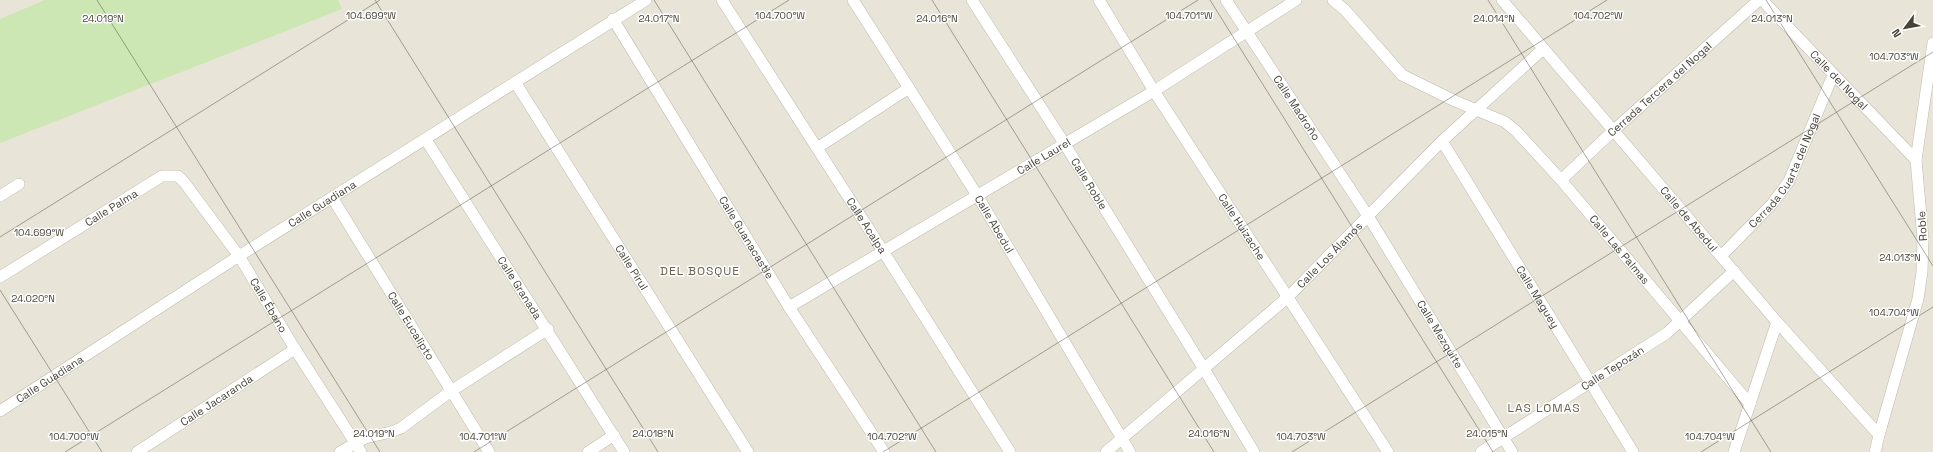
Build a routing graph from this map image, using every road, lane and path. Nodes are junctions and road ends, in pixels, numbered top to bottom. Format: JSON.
{"nodes":[{"id":1,"x":646,"y":0,"type":"edge"},
{"id":2,"x":722,"y":0,"type":"edge"},
{"id":3,"x":853,"y":0,"type":"edge"},
{"id":4,"x":972,"y":0,"type":"edge"},
{"id":5,"x":1099,"y":0,"type":"edge"},
{"id":6,"x":1226,"y":0,"type":"edge"},
{"id":7,"x":1296,"y":0,"type":"edge"},
{"id":8,"x":1333,"y":0,"type":"edge"},
{"id":9,"x":1502,"y":0,"type":"edge"},
{"id":10,"x":1759,"y":0,"type":"edge"},
{"id":11,"x":1762,"y":0,"type":"edge"},
{"id":12,"x":613,"y":20,"type":"junction"},
{"id":13,"x":1246,"y":33,"type":"junction"},
{"id":14,"x":1933,"y":43,"type":"edge"},
{"id":15,"x":1543,"y":49,"type":"junction"},
{"id":16,"x":1833,"y":75,"type":"junction"},
{"id":17,"x":515,"y":82,"type":"junction"},
{"id":18,"x":909,"y":88,"type":"junction"},
{"id":19,"x":1154,"y":91,"type":"junction"},
{"id":20,"x":1477,"y":110,"type":"junction"},
{"id":21,"x":1614,"y":130,"type":"junction"},
{"id":22,"x":426,"y":140,"type":"junction"},
{"id":23,"x":1442,"y":141,"type":"junction"},
{"id":24,"x":1064,"y":143,"type":"junction"},
{"id":25,"x":817,"y":148,"type":"junction"},
{"id":26,"x":1916,"y":160,"type":"junction"},
{"id":27,"x":162,"y":176,"type":"joint"},
{"id":28,"x":1561,"y":180,"type":"junction"},
{"id":29,"x":19,"y":184,"type":"dead end"},
{"id":30,"x":977,"y":195,"type":"junction"},
{"id":31,"x":0,"y":196,"type":"edge"},
{"id":32,"x":333,"y":199,"type":"junction"},
{"id":33,"x":1368,"y":216,"type":"junction"},
{"id":34,"x":883,"y":251,"type":"junction"},
{"id":35,"x":239,"y":256,"type":"junction"},
{"id":36,"x":1721,"y":256,"type":"junction"},
{"id":37,"x":1734,"y":271,"type":"junction"},
{"id":38,"x":0,"y":277,"type":"edge"},
{"id":39,"x":1288,"y":297,"type":"junction"},
{"id":40,"x":789,"y":307,"type":"junction"},
{"id":41,"x":1682,"y":321,"type":"junction"},
{"id":42,"x":1777,"y":322,"type":"junction"},
{"id":43,"x":548,"y":329,"type":"junction"},
{"id":44,"x":295,"y":349,"type":"junction"},
{"id":45,"x":1204,"y":369,"type":"junction"},
{"id":46,"x":1591,"y":384,"type":"junction"},
{"id":47,"x":451,"y":391,"type":"junction"},
{"id":48,"x":1750,"y":404,"type":"junction"},
{"id":49,"x":0,"y":411,"type":"edge"},
{"id":50,"x":614,"y":435,"type":"junction"},
{"id":51,"x":1878,"y":435,"type":"junction"},
{"id":52,"x":1504,"y":438,"type":"junction"},
{"id":53,"x":1123,"y":439,"type":"junction"},
{"id":54,"x":358,"y":447,"type":"edge"},
{"id":55,"x":137,"y":452,"type":"edge"},
{"id":56,"x":340,"y":452,"type":"edge"},
{"id":57,"x":489,"y":452,"type":"edge"},
{"id":58,"x":588,"y":452,"type":"edge"},
{"id":59,"x":624,"y":452,"type":"edge"},
{"id":60,"x":748,"y":452,"type":"edge"},
{"id":61,"x":884,"y":452,"type":"edge"},
{"id":62,"x":1010,"y":452,"type":"edge"},
{"id":63,"x":1106,"y":452,"type":"edge"},
{"id":64,"x":1130,"y":452,"type":"edge"},
{"id":65,"x":1254,"y":452,"type":"edge"},
{"id":66,"x":1388,"y":452,"type":"edge"},
{"id":67,"x":1482,"y":452,"type":"edge"},
{"id":68,"x":1512,"y":452,"type":"edge"},
{"id":69,"x":1633,"y":452,"type":"edge"},
{"id":70,"x":1734,"y":452,"type":"edge"},
{"id":71,"x":1875,"y":452,"type":"edge"}],
"edges":[{"from":1,"to":12,"type":"street","name":"Calle Guadiana"},
{"from":2,"to":25,"type":"street","name":"Calle Acalpa"},
{"from":3,"to":18,"type":"street","name":"Calle Abedul"},
{"from":4,"to":24,"type":"street","name":"Calle Roble"},
{"from":5,"to":19,"type":"street","name":"Calle Huizache"},
{"from":6,"to":13,"type":"street","name":"Calle Madroño"},
{"from":7,"to":13,"type":"street","name":"Calle Laurel"},
{"from":8,"to":20,"type":"street"},
{"from":9,"to":15,"type":"street","name":"Calle de Abedul"},
{"from":10,"to":21,"type":"street","name":"Cerrada Tercera del Nogal"},
{"from":11,"to":16,"type":"street","name":"Calle del Nogal"},
{"from":12,"to":17,"type":"street","name":"Calle Guadiana"},
{"from":12,"to":40,"type":"street","name":"Calle Guanacastle"},
{"from":13,"to":19,"type":"street","name":"Calle Laurel"},
{"from":13,"to":33,"type":"street","name":"Calle Madroño"},
{"from":14,"to":26,"type":"street","name":"Roble"},
{"from":15,"to":20,"type":"street","name":"Calle Los Álamos"},
{"from":15,"to":21,"type":"street","name":"Calle de Abedul"},
{"from":16,"to":26,"type":"street","name":"Calle del Nogal"},
{"from":16,"to":36,"type":"street","name":"Cerrada Cuarta del Nogal"},
{"from":17,"to":22,"type":"street","name":"Calle Guadiana"},
{"from":17,"to":60,"type":"street","name":"Calle Pirul"},
{"from":18,"to":25,"type":"street"},
{"from":18,"to":30,"type":"street","name":"Calle Abedul"},
{"from":19,"to":24,"type":"street","name":"Calle Laurel"},
{"from":19,"to":39,"type":"street","name":"Calle Huizache"},
{"from":20,"to":23,"type":"street","name":"Calle Los Álamos"},
{"from":20,"to":28,"type":"street","name":"Calle Las Palmas"},
{"from":21,"to":28,"type":"street","name":"Cerrada Tercera del Nogal"},
{"from":21,"to":36,"type":"street","name":"Calle de Abedul"},
{"from":22,"to":32,"type":"street","name":"Calle Guadiana"},
{"from":22,"to":43,"type":"street","name":"Calle Granada"},
{"from":23,"to":33,"type":"street","name":"Calle Los Álamos"},
{"from":23,"to":46,"type":"street","name":"Calle Maguey"},
{"from":24,"to":30,"type":"street","name":"Calle Laurel"},
{"from":24,"to":45,"type":"street","name":"Calle Roble"},
{"from":25,"to":34,"type":"street","name":"Calle Acalpa"},
{"from":26,"to":51,"type":"street","name":"Roble"},
{"from":27,"to":35,"type":"street","name":"Calle Ébano"},
{"from":27,"to":38,"type":"street","name":"Calle Palma"},
{"from":28,"to":41,"type":"street","name":"Calle Las Palmas"},
{"from":29,"to":31,"type":"street"},
{"from":30,"to":34,"type":"street","name":"Calle Laurel"},
{"from":30,"to":53,"type":"street","name":"Calle Abedul"},
{"from":32,"to":35,"type":"street","name":"Calle Guadiana"},
{"from":32,"to":47,"type":"street","name":"Calle Eucalipto"},
{"from":33,"to":39,"type":"street","name":"Calle Los Álamos"},
{"from":33,"to":52,"type":"street","name":"Calle Mezquite"},
{"from":34,"to":40,"type":"street","name":"Calle Laurel"},
{"from":34,"to":62,"type":"street","name":"Calle Acalpa"},
{"from":35,"to":44,"type":"street","name":"Calle Ébano"},
{"from":35,"to":49,"type":"street","name":"Calle Guadiana"},
{"from":36,"to":37,"type":"street","name":"Calle de Abedul"},
{"from":37,"to":41,"type":"street","name":"Calle Tepozán"},
{"from":37,"to":42,"type":"street","name":"Calle de Abedul"},
{"from":39,"to":45,"type":"street","name":"Calle Los Álamos"},
{"from":39,"to":66,"type":"street","name":"Calle Huizache"},
{"from":40,"to":61,"type":"street","name":"Calle Guanacastle"},
{"from":41,"to":46,"type":"street","name":"Calle Tepozán"},
{"from":41,"to":48,"type":"street","name":"Calle Las Palmas"},
{"from":42,"to":48,"type":"street"},
{"from":42,"to":51,"type":"street","name":"Calle de Abedul"},
{"from":43,"to":47,"type":"street"},
{"from":43,"to":50,"type":"street","name":"Calle Granada"},
{"from":44,"to":54,"type":"street","name":"Calle Ébano"},
{"from":44,"to":55,"type":"street","name":"Calle Jacaranda"},
{"from":45,"to":53,"type":"street","name":"Calle Los Álamos"},
{"from":45,"to":65,"type":"street","name":"Calle Roble"},
{"from":46,"to":52,"type":"street","name":"Calle Tepozán"},
{"from":46,"to":69,"type":"street","name":"Calle Maguey"},
{"from":47,"to":54,"type":"street"},
{"from":47,"to":57,"type":"street","name":"Calle Eucalipto"},
{"from":48,"to":70,"type":"street"},
{"from":50,"to":58,"type":"street"},
{"from":50,"to":59,"type":"street","name":"Calle Granada"},
{"from":51,"to":71,"type":"street","name":"Roble"},
{"from":52,"to":67,"type":"street","name":"Calle Tepozán"},
{"from":52,"to":68,"type":"street","name":"Calle Mezquite"},
{"from":53,"to":63,"type":"street","name":"Calle Los Álamos"},
{"from":53,"to":64,"type":"street","name":"Calle Abedul"},
{"from":54,"to":56,"type":"street"}]}
